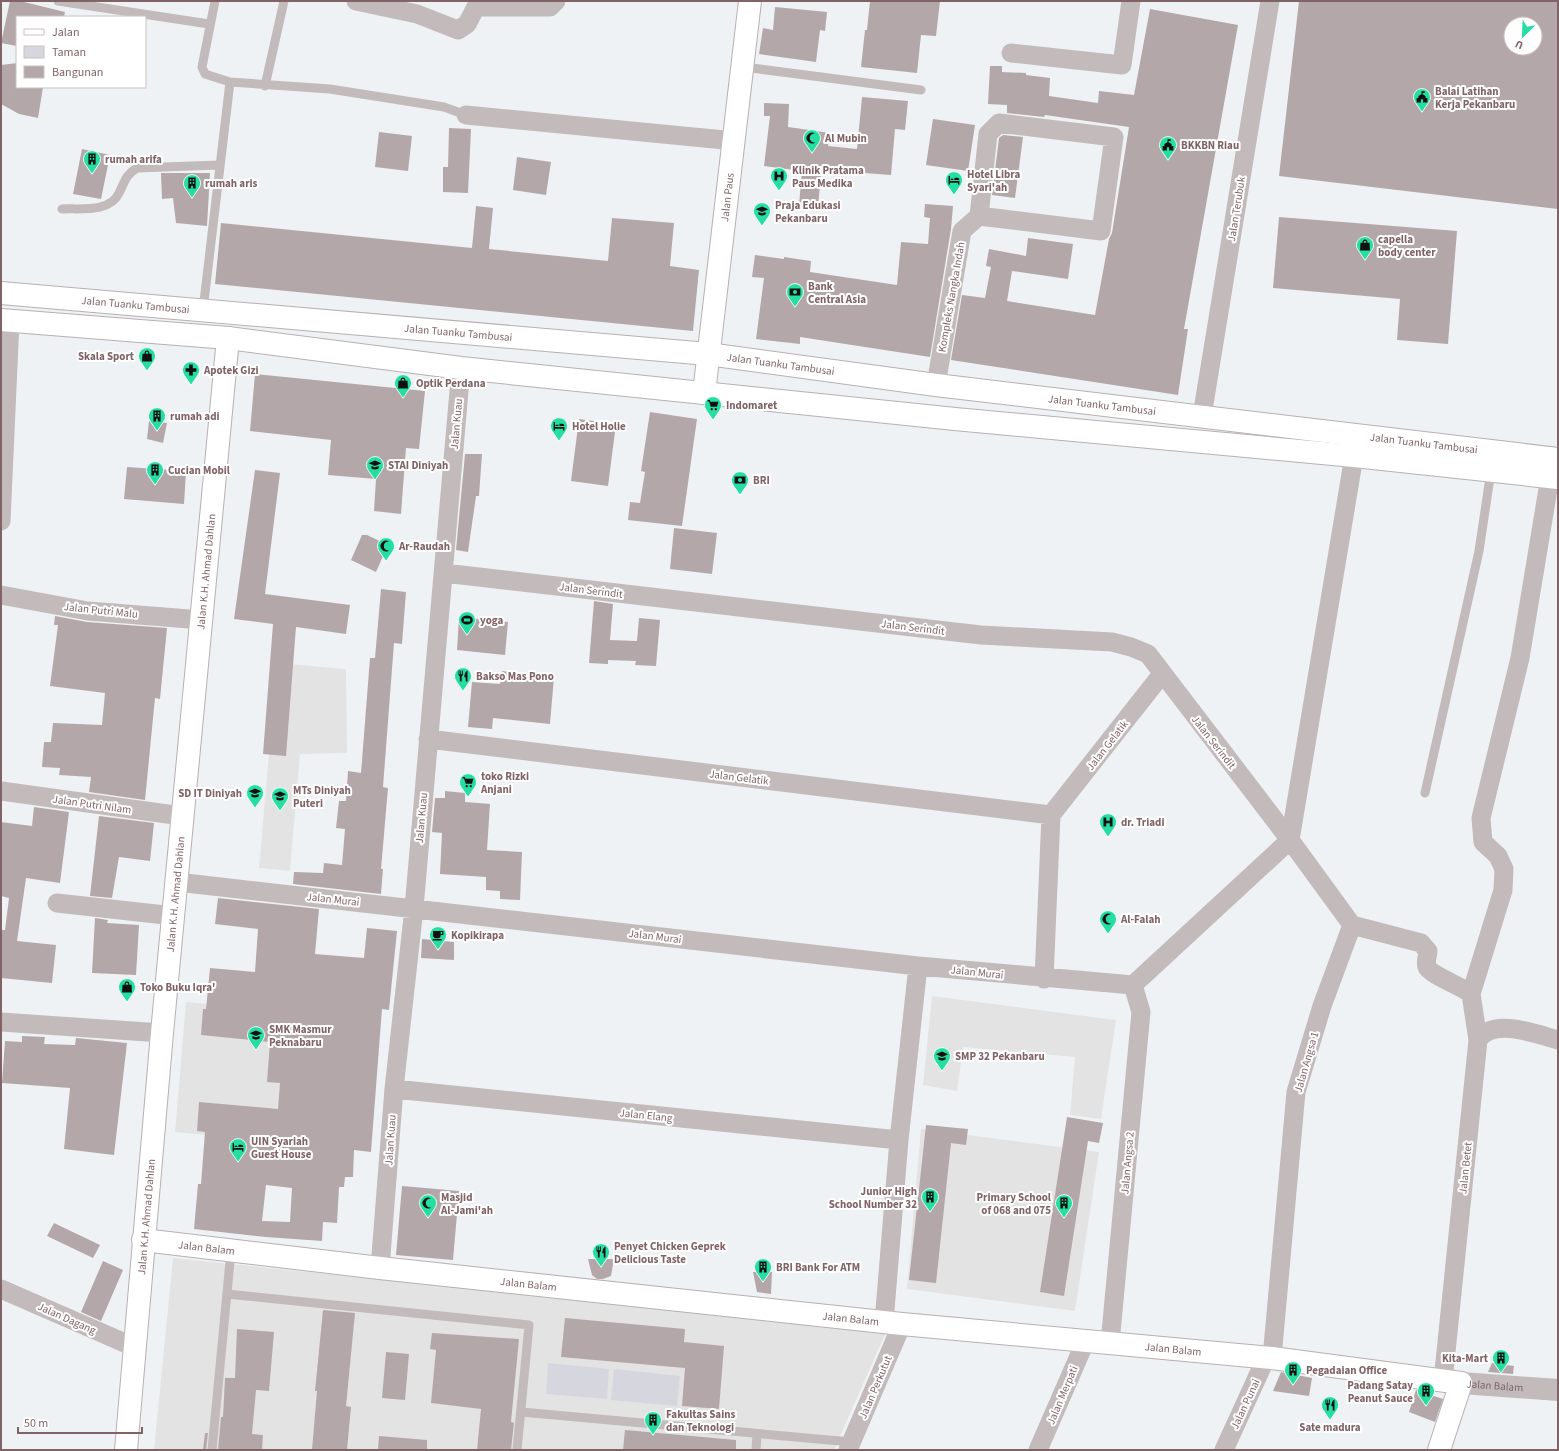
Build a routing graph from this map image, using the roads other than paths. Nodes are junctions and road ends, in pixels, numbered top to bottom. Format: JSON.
{"nodes":[{"id":1,"x":58,"y":1,"type":"edge"},
{"id":2,"x":215,"y":1,"type":"edge"},
{"id":3,"x":284,"y":1,"type":"edge"},
{"id":4,"x":356,"y":1,"type":"edge"},
{"id":5,"x":556,"y":1,"type":"edge"},
{"id":6,"x":750,"y":1,"type":"edge"},
{"id":7,"x":1131,"y":1,"type":"edge"},
{"id":8,"x":1270,"y":1,"type":"edge"},
{"id":9,"x":209,"y":24,"type":"junction"},
{"id":10,"x":1011,"y":53,"type":"dead end"},
{"id":11,"x":744,"y":66,"type":"junction"},
{"id":12,"x":230,"y":82,"type":"junction"},
{"id":13,"x":265,"y":86,"type":"junction"},
{"id":14,"x":921,"y":90,"type":"dead end"},
{"id":15,"x":466,"y":115,"type":"joint"},
{"id":16,"x":735,"y":141,"type":"junction"},
{"id":17,"x":219,"y":165,"type":"junction"},
{"id":18,"x":62,"y":209,"type":"dead end"},
{"id":19,"x":979,"y":216,"type":"junction"},
{"id":20,"x":1,"y":293,"type":"edge"},
{"id":21,"x":203,"y":310,"type":"junction"},
{"id":22,"x":6,"y":320,"type":"edge"},
{"id":23,"x":228,"y":338,"type":"junction"},
{"id":24,"x":708,"y":354,"type":"junction"},
{"id":25,"x":460,"y":368,"type":"junction"},
{"id":26,"x":936,"y":385,"type":"junction"},
{"id":27,"x":704,"y":393,"type":"junction"},
{"id":28,"x":1202,"y":416,"type":"junction"},
{"id":29,"x":1354,"y":456,"type":"junction"},
{"id":30,"x":1491,"y":471,"type":"junction"},
{"id":31,"x":1555,"y":471,"type":"edge"},
{"id":32,"x":1,"y":521,"type":"edge"},
{"id":33,"x":444,"y":573,"type":"junction"},
{"id":34,"x":1,"y":595,"type":"edge"},
{"id":35,"x":202,"y":620,"type":"junction"},
{"id":36,"x":1162,"y":674,"type":"junction"},
{"id":37,"x":428,"y":739,"type":"junction"},
{"id":38,"x":1,"y":791,"type":"edge"},
{"id":39,"x":1425,"y":793,"type":"dead end"},
{"id":40,"x":1051,"y":815,"type":"junction"},
{"id":41,"x":182,"y":816,"type":"junction"},
{"id":42,"x":1290,"y":840,"type":"junction"},
{"id":43,"x":177,"y":882,"type":"junction"},
{"id":44,"x":57,"y":903,"type":"dead end"},
{"id":45,"x":414,"y":908,"type":"junction"},
{"id":46,"x":174,"y":916,"type":"junction"},
{"id":47,"x":1352,"y":925,"type":"junction"},
{"id":48,"x":918,"y":966,"type":"junction"},
{"id":49,"x":1044,"y":979,"type":"junction"},
{"id":50,"x":1133,"y":985,"type":"junction"},
{"id":51,"x":1471,"y":994,"type":"junction"},
{"id":52,"x":1,"y":1022,"type":"edge"},
{"id":53,"x":162,"y":1033,"type":"junction"},
{"id":54,"x":1478,"y":1040,"type":"junction"},
{"id":55,"x":1558,"y":1040,"type":"edge"},
{"id":56,"x":394,"y":1089,"type":"junction"},
{"id":57,"x":899,"y":1140,"type":"junction"},
{"id":58,"x":143,"y":1240,"type":"junction"},
{"id":59,"x":231,"y":1251,"type":"junction"},
{"id":60,"x":380,"y":1268,"type":"junction"},
{"id":61,"x":1,"y":1289,"type":"edge"},
{"id":62,"x":227,"y":1294,"type":"junction"},
{"id":63,"x":893,"y":1323,"type":"junction"},
{"id":64,"x":1086,"y":1340,"type":"junction"},
{"id":65,"x":1110,"y":1343,"type":"junction"},
{"id":66,"x":134,"y":1347,"type":"junction"},
{"id":67,"x":1269,"y":1358,"type":"junction"},
{"id":68,"x":1452,"y":1382,"type":"junction"},
{"id":69,"x":1558,"y":1390,"type":"edge"},
{"id":70,"x":521,"y":1412,"type":"junction"},
{"id":71,"x":758,"y":1434,"type":"junction"},
{"id":72,"x":849,"y":1446,"type":"edge"},
{"id":73,"x":126,"y":1450,"type":"edge"},
{"id":74,"x":212,"y":1450,"type":"edge"},
{"id":75,"x":517,"y":1450,"type":"edge"},
{"id":76,"x":756,"y":1450,"type":"edge"},
{"id":77,"x":1038,"y":1450,"type":"edge"},
{"id":78,"x":1224,"y":1450,"type":"edge"},
{"id":79,"x":1439,"y":1450,"type":"edge"}],
"edges":[{"from":1,"to":9,"type":"lane"},
{"from":2,"to":9,"type":"lane"},
{"from":3,"to":13,"type":"lane"},
{"from":4,"to":5,"type":"street"},
{"from":6,"to":11,"type":"main road","name":"Jalan Paus"},
{"from":7,"to":10,"type":"street"},
{"from":8,"to":28,"type":"street","name":"Jalan Terubuk"},
{"from":9,"to":12,"type":"lane"},
{"from":11,"to":14,"type":"lane"},
{"from":11,"to":16,"type":"main road","name":"Jalan Paus"},
{"from":12,"to":13,"type":"lane"},
{"from":12,"to":17,"type":"lane"},
{"from":13,"to":15,"type":"lane"},
{"from":15,"to":16,"type":"street"},
{"from":16,"to":24,"type":"main road","name":"Jalan Paus"},
{"from":17,"to":18,"type":"lane"},
{"from":17,"to":21,"type":"lane"},
{"from":19,"to":19,"type":"street"},
{"from":19,"to":26,"type":"street","name":"Kompleks Nangka Indah"},
{"from":20,"to":21,"type":"main road","name":"Jalan Tuanku Tambusai"},
{"from":21,"to":24,"type":"main road","name":"Jalan Tuanku Tambusai"},
{"from":22,"to":23,"type":"main road","name":"Jalan Tuanku Tambusai"},
{"from":22,"to":32,"type":"street"},
{"from":23,"to":25,"type":"main road","name":"Jalan Tuanku Tambusai"},
{"from":23,"to":35,"type":"main road","name":"Jalan K.H. Ahmad Dahlan"},
{"from":24,"to":26,"type":"main road","name":"Jalan Tuanku Tambusai"},
{"from":24,"to":27,"type":"main road","name":"Jalan Paus"},
{"from":25,"to":27,"type":"main road","name":"Jalan Tuanku Tambusai"},
{"from":25,"to":33,"type":"street","name":"Jalan Kuau"},
{"from":26,"to":28,"type":"main road","name":"Jalan Tuanku Tambusai"},
{"from":27,"to":29,"type":"main road","name":"Jalan Tuanku Tambusai"},
{"from":28,"to":31,"type":"main road","name":"Jalan Tuanku Tambusai"},
{"from":29,"to":30,"type":"main road","name":"Jalan Tuanku Tambusai"},
{"from":29,"to":42,"type":"street"},
{"from":30,"to":31,"type":"main road","name":"Jalan Tuanku Tambusai"},
{"from":30,"to":39,"type":"lane"},
{"from":31,"to":51,"type":"street"},
{"from":33,"to":36,"type":"street","name":"Jalan Serindit"},
{"from":33,"to":37,"type":"street","name":"Jalan Kuau"},
{"from":34,"to":35,"type":"street","name":"Jalan Putri Malu"},
{"from":35,"to":41,"type":"main road","name":"Jalan K.H. Ahmad Dahlan"},
{"from":36,"to":40,"type":"street","name":"Jalan Gelatik"},
{"from":36,"to":42,"type":"street","name":"Jalan Serindit"},
{"from":37,"to":40,"type":"street","name":"Jalan Gelatik"},
{"from":37,"to":45,"type":"street","name":"Jalan Kuau"},
{"from":38,"to":41,"type":"street","name":"Jalan Putri Nilam"},
{"from":40,"to":49,"type":"street"},
{"from":41,"to":43,"type":"main road","name":"Jalan K.H. Ahmad Dahlan"},
{"from":42,"to":47,"type":"street"},
{"from":42,"to":50,"type":"street"},
{"from":43,"to":45,"type":"street","name":"Jalan Murai"},
{"from":43,"to":46,"type":"main road","name":"Jalan K.H. Ahmad Dahlan"},
{"from":44,"to":46,"type":"street"},
{"from":45,"to":48,"type":"street","name":"Jalan Murai"},
{"from":45,"to":56,"type":"street","name":"Jalan Kuau"},
{"from":46,"to":53,"type":"main road","name":"Jalan K.H. Ahmad Dahlan"},
{"from":47,"to":51,"type":"street"},
{"from":47,"to":67,"type":"street","name":"Jalan Angsa 1"},
{"from":48,"to":49,"type":"street","name":"Jalan Murai"},
{"from":48,"to":57,"type":"street","name":"Jalan Perkutut"},
{"from":49,"to":50,"type":"street","name":"Jalan Murai"},
{"from":50,"to":65,"type":"street","name":"Jalan Angsa 2"},
{"from":51,"to":54,"type":"street","name":"Jalan Betet"},
{"from":52,"to":53,"type":"street"},
{"from":53,"to":58,"type":"main road","name":"Jalan K.H. Ahmad Dahlan"},
{"from":54,"to":55,"type":"street"},
{"from":54,"to":68,"type":"street","name":"Jalan Betet"},
{"from":56,"to":57,"type":"street","name":"Jalan Elang"},
{"from":56,"to":60,"type":"street","name":"Jalan Kuau"},
{"from":57,"to":63,"type":"street","name":"Jalan Perkutut"},
{"from":58,"to":59,"type":"main road","name":"Jalan Balam"},
{"from":58,"to":66,"type":"main road","name":"Jalan K.H. Ahmad Dahlan"},
{"from":59,"to":60,"type":"main road","name":"Jalan Balam"},
{"from":59,"to":62,"type":"lane"},
{"from":60,"to":63,"type":"main road","name":"Jalan Balam"},
{"from":61,"to":66,"type":"street","name":"Jalan Dagang"},
{"from":62,"to":70,"type":"lane"},
{"from":62,"to":74,"type":"lane"},
{"from":63,"to":64,"type":"main road","name":"Jalan Balam"},
{"from":63,"to":72,"type":"street","name":"Jalan Perkutut"},
{"from":64,"to":65,"type":"main road","name":"Jalan Balam"},
{"from":64,"to":77,"type":"street","name":"Jalan Merpati"},
{"from":65,"to":67,"type":"main road","name":"Jalan Balam"},
{"from":66,"to":73,"type":"main road","name":"Jalan K.H. Ahmad Dahlan"},
{"from":67,"to":68,"type":"main road","name":"Jalan Balam"},
{"from":67,"to":78,"type":"street","name":"Jalan Punai"},
{"from":68,"to":69,"type":"street","name":"Jalan Balam"},
{"from":68,"to":79,"type":"main road"},
{"from":70,"to":71,"type":"lane"},
{"from":70,"to":75,"type":"lane"},
{"from":71,"to":72,"type":"lane"},
{"from":71,"to":76,"type":"lane"}]}
